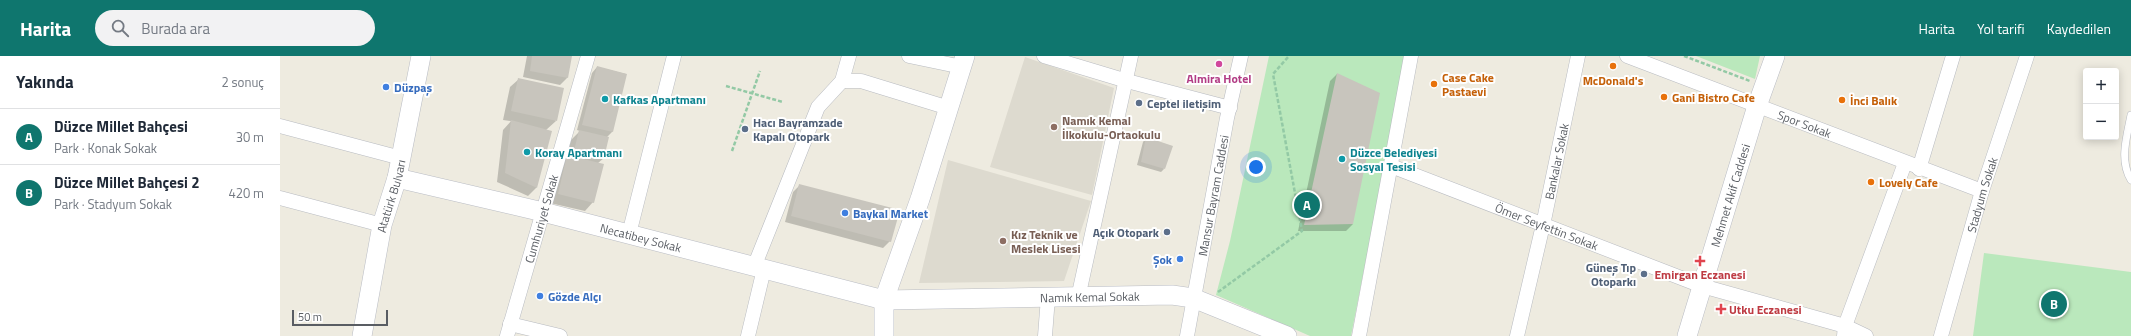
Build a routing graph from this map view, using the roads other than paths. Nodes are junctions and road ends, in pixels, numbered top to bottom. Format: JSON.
{"nodes":[{"id":1,"x":421,"y":56,"type":"edge"},
{"id":2,"x":588,"y":56,"type":"edge"},
{"id":3,"x":674,"y":56,"type":"edge"},
{"id":4,"x":849,"y":56,"type":"edge"},
{"id":5,"x":909,"y":56,"type":"edge"},
{"id":6,"x":1044,"y":56,"type":"edge"},
{"id":7,"x":1131,"y":56,"type":"edge"},
{"id":8,"x":1241,"y":56,"type":"edge"},
{"id":9,"x":1411,"y":56,"type":"edge"},
{"id":10,"x":1578,"y":56,"type":"edge"},
{"id":11,"x":1627,"y":56,"type":"edge"},
{"id":12,"x":1775,"y":56,"type":"edge"},
{"id":13,"x":1952,"y":56,"type":"edge"},
{"id":14,"x":2027,"y":56,"type":"edge"},
{"id":15,"x":963,"y":62,"type":"edge"},
{"id":16,"x":842,"y":81,"type":"junction"},
{"id":17,"x":1127,"y":82,"type":"junction"},
{"id":18,"x":1757,"y":106,"type":"junction"},
{"id":19,"x":949,"y":108,"type":"junction"},
{"id":20,"x":1230,"y":108,"type":"junction"},
{"id":21,"x":2131,"y":119,"type":"edge"},
{"id":22,"x":280,"y":126,"type":"edge"},
{"id":23,"x":401,"y":158,"type":"junction"},
{"id":24,"x":1905,"y":162,"type":"junction"},
{"id":25,"x":1391,"y":166,"type":"junction"},
{"id":26,"x":1920,"y":169,"type":"junction"},
{"id":27,"x":397,"y":178,"type":"junction"},
{"id":28,"x":2131,"y":180,"type":"edge"},
{"id":29,"x":1982,"y":192,"type":"junction"},
{"id":30,"x":280,"y":198,"type":"edge"},
{"id":31,"x":543,"y":212,"type":"junction"},
{"id":32,"x":1543,"y":225,"type":"junction"},
{"id":33,"x":382,"y":226,"type":"junction"},
{"id":34,"x":629,"y":234,"type":"junction"},
{"id":35,"x":759,"y":268,"type":"junction"},
{"id":36,"x":1702,"y":286,"type":"junction"},
{"id":37,"x":1048,"y":297,"type":"junction"},
{"id":38,"x":1078,"y":298,"type":"junction"},
{"id":39,"x":884,"y":300,"type":"junction"},
{"id":40,"x":1199,"y":300,"type":"junction"},
{"id":41,"x":508,"y":330,"type":"edge"},
{"id":42,"x":1844,"y":331,"type":"edge"},
{"id":43,"x":362,"y":336,"type":"edge"},
{"id":44,"x":560,"y":336,"type":"edge"},
{"id":45,"x":748,"y":336,"type":"edge"},
{"id":46,"x":884,"y":336,"type":"edge"},
{"id":47,"x":1045,"y":336,"type":"edge"},
{"id":48,"x":1187,"y":336,"type":"edge"},
{"id":49,"x":1287,"y":336,"type":"edge"},
{"id":50,"x":1359,"y":336,"type":"edge"},
{"id":51,"x":1517,"y":336,"type":"edge"},
{"id":52,"x":1687,"y":336,"type":"edge"},
{"id":53,"x":1866,"y":336,"type":"edge"},
{"id":54,"x":1941,"y":336,"type":"edge"}],
"edges":[{"from":1,"to":23,"type":"street","name":"Atatürk Bulvarı"},
{"from":2,"to":31,"type":"street","name":"Cumhuriyet Sokak"},
{"from":3,"to":34,"type":"street"},
{"from":4,"to":16,"type":"street"},
{"from":5,"to":15,"type":"street"},
{"from":6,"to":17,"type":"street"},
{"from":7,"to":17,"type":"street"},
{"from":8,"to":20,"type":"street","name":"Mansur Bayram Caddesi"},
{"from":9,"to":25,"type":"street"},
{"from":10,"to":32,"type":"street","name":"Bankalar Sokak"},
{"from":11,"to":18,"type":"street","name":"Spor Sokak"},
{"from":12,"to":18,"type":"street","name":"Mehmet Akif Caddesi"},
{"from":13,"to":26,"type":"street"},
{"from":14,"to":29,"type":"street","name":"Stadyum Sokak"},
{"from":15,"to":19,"type":"street"},
{"from":16,"to":19,"type":"street"},
{"from":16,"to":35,"type":"street"},
{"from":17,"to":20,"type":"street"},
{"from":17,"to":38,"type":"street"},
{"from":18,"to":24,"type":"street","name":"Spor Sokak"},
{"from":18,"to":36,"type":"street","name":"Mehmet Akif Caddesi"},
{"from":19,"to":39,"type":"street"},
{"from":20,"to":40,"type":"street","name":"Mansur Bayram Caddesi"},
{"from":21,"to":28,"type":"lane"},
{"from":22,"to":23,"type":"street"},
{"from":23,"to":27,"type":"street","name":"Atatürk Bulvarı"},
{"from":24,"to":26,"type":"street","name":"Spor Sokak"},
{"from":24,"to":42,"type":"street"},
{"from":25,"to":32,"type":"street","name":"Ömer Seyfettin Sokak"},
{"from":25,"to":50,"type":"street"},
{"from":26,"to":29,"type":"street","name":"Spor Sokak"},
{"from":27,"to":31,"type":"street","name":"Necatibey Sokak"},
{"from":27,"to":33,"type":"street","name":"Atatürk Bulvarı"},
{"from":29,"to":54,"type":"street","name":"Stadyum Sokak"},
{"from":30,"to":33,"type":"street"},
{"from":31,"to":34,"type":"street","name":"Necatibey Sokak"},
{"from":31,"to":41,"type":"street","name":"Cumhuriyet Sokak"},
{"from":32,"to":36,"type":"street","name":"Ömer Seyfettin Sokak"},
{"from":32,"to":51,"type":"street","name":"Bankalar Sokak"},
{"from":33,"to":43,"type":"street","name":"Atatürk Bulvarı"},
{"from":34,"to":35,"type":"street","name":"Necatibey Sokak"},
{"from":35,"to":39,"type":"street","name":"Necatibey Sokak"},
{"from":35,"to":45,"type":"street"},
{"from":36,"to":42,"type":"street","name":"Ömer Seyfettin Sokak"},
{"from":36,"to":52,"type":"street","name":"Mehmet Akif Caddesi"},
{"from":37,"to":38,"type":"street","name":"Namık Kemal Sokak"},
{"from":37,"to":39,"type":"street","name":"Namık Kemal Sokak"},
{"from":37,"to":47,"type":"street"},
{"from":38,"to":40,"type":"street","name":"Namık Kemal Sokak"},
{"from":39,"to":46,"type":"street"},
{"from":40,"to":48,"type":"street","name":"Mansur Bayram Caddesi"},
{"from":40,"to":49,"type":"street","name":"Namık Kemal Sokak"},
{"from":41,"to":44,"type":"street"},
{"from":42,"to":53,"type":"street","name":"Ömer Seyfettin Sokak"}]}
